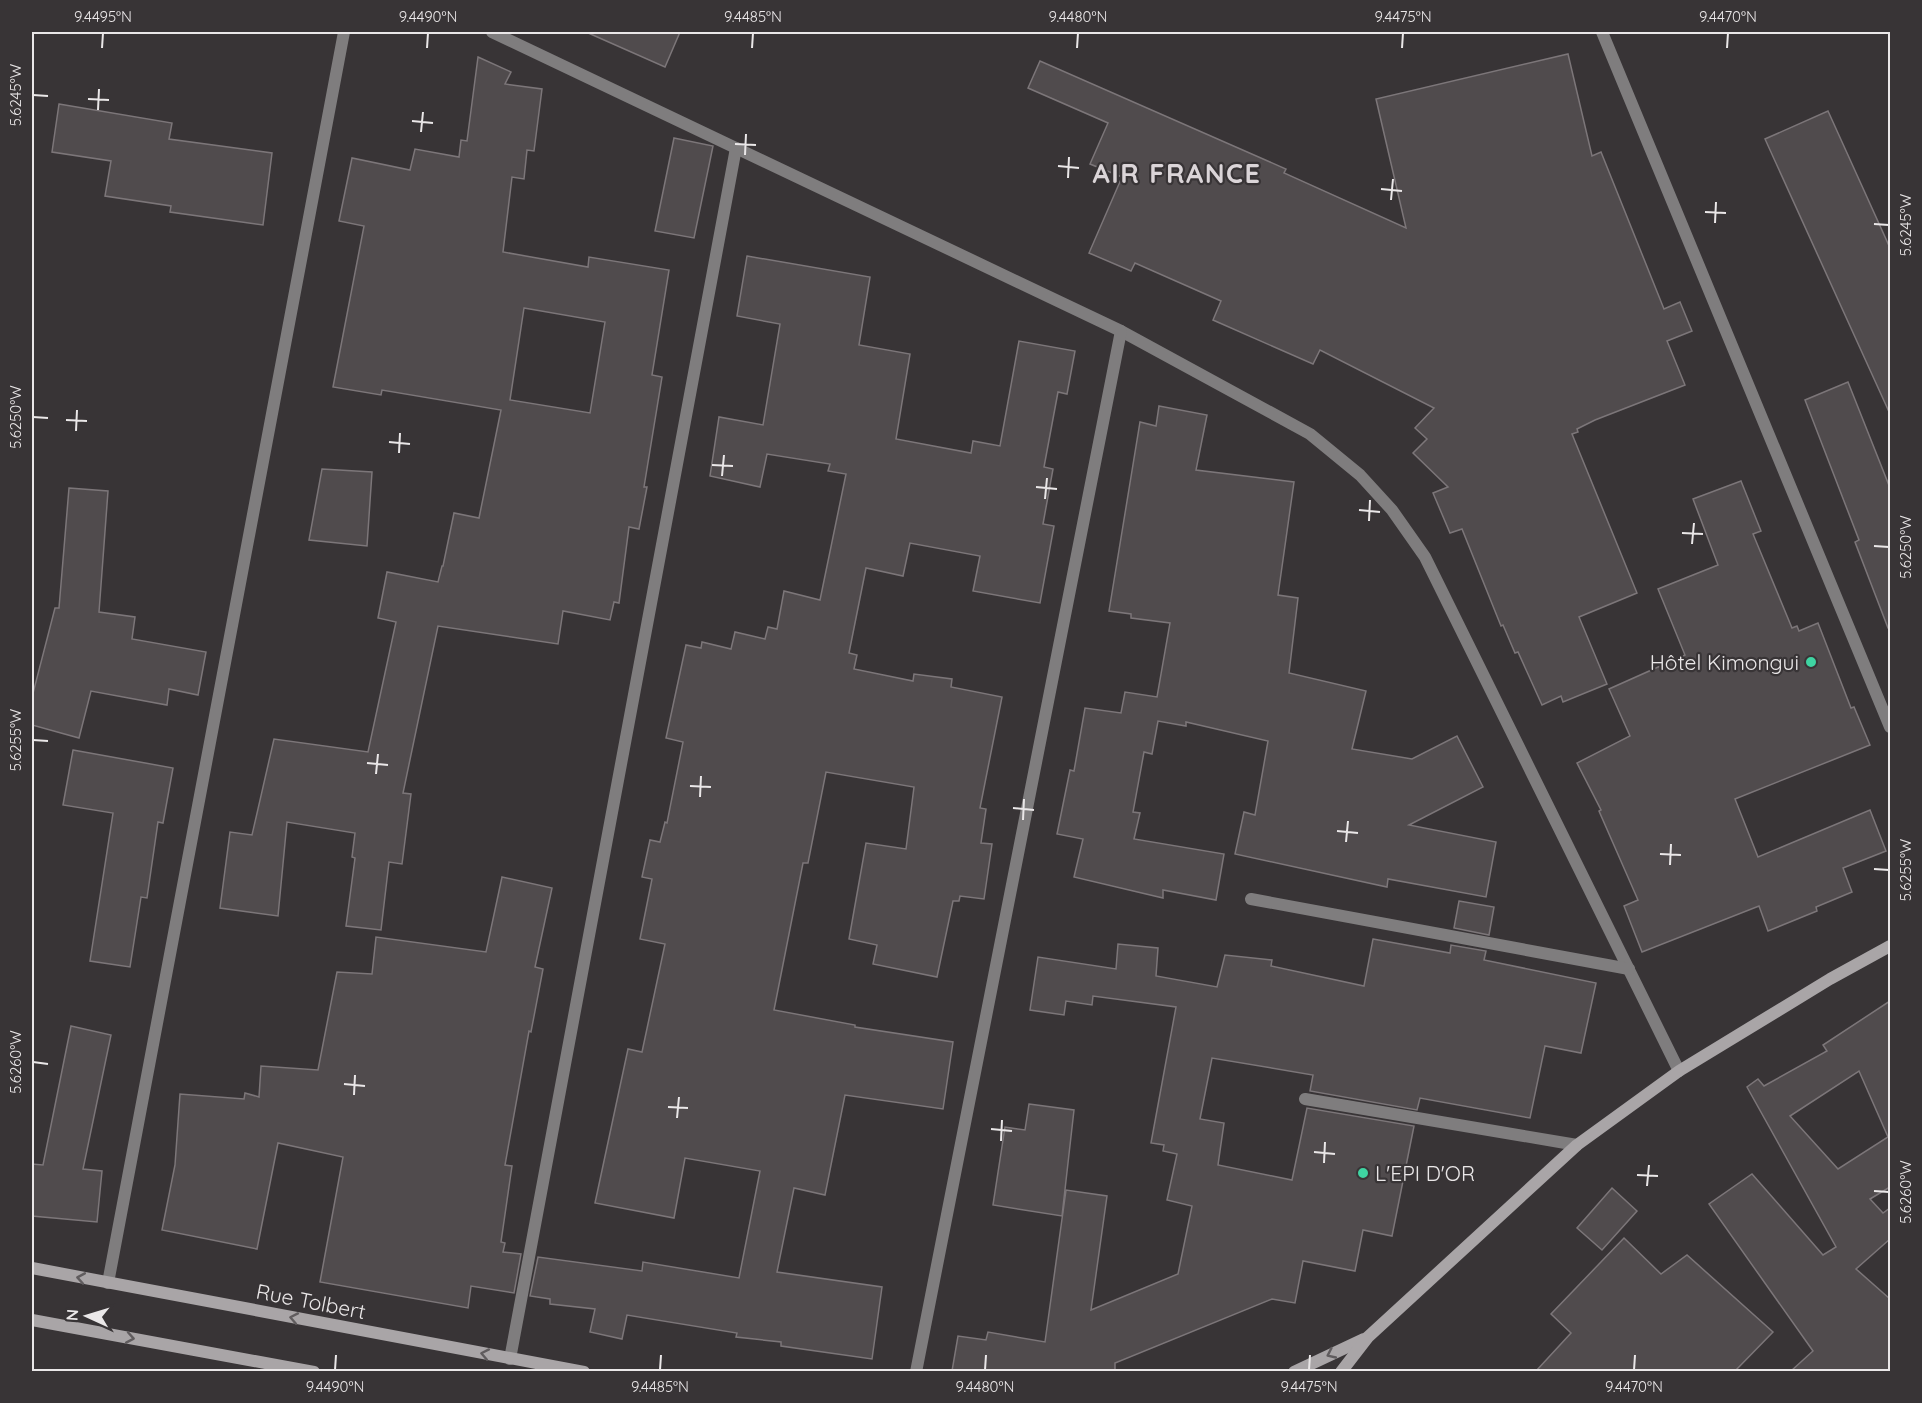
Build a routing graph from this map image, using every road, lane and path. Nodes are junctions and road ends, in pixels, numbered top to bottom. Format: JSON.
{"nodes":[{"id":1,"x":344,"y":32,"type":"edge"},
{"id":2,"x":492,"y":32,"type":"edge"},
{"id":3,"x":1602,"y":32,"type":"edge"},
{"id":4,"x":736,"y":148,"type":"junction"},
{"id":5,"x":1121,"y":332,"type":"junction"},
{"id":6,"x":1890,"y":727,"type":"edge"},
{"id":7,"x":1251,"y":899,"type":"dead end"},
{"id":8,"x":1890,"y":946,"type":"edge"},
{"id":9,"x":1629,"y":969,"type":"junction"},
{"id":10,"x":1679,"y":1071,"type":"junction"},
{"id":11,"x":1305,"y":1099,"type":"dead end"},
{"id":12,"x":1577,"y":1145,"type":"junction"},
{"id":13,"x":32,"y":1269,"type":"edge"},
{"id":14,"x":108,"y":1282,"type":"junction"},
{"id":15,"x":32,"y":1320,"type":"edge"},
{"id":16,"x":1368,"y":1337,"type":"junction"},
{"id":17,"x":510,"y":1359,"type":"junction"},
{"id":18,"x":314,"y":1371,"type":"edge"},
{"id":19,"x":584,"y":1371,"type":"edge"},
{"id":20,"x":916,"y":1371,"type":"edge"},
{"id":21,"x":1294,"y":1371,"type":"edge"},
{"id":22,"x":1341,"y":1371,"type":"edge"}],
"edges":[{"from":1,"to":14,"type":"street"},
{"from":2,"to":4,"type":"street"},
{"from":3,"to":6,"type":"street"},
{"from":4,"to":5,"type":"street"},
{"from":4,"to":17,"type":"street"},
{"from":5,"to":9,"type":"street"},
{"from":5,"to":20,"type":"street"},
{"from":7,"to":9,"type":"street"},
{"from":8,"to":10,"type":"street"},
{"from":9,"to":10,"type":"street"},
{"from":10,"to":12,"type":"street"},
{"from":11,"to":12,"type":"street"},
{"from":12,"to":16,"type":"street"},
{"from":14,"to":13,"type":"street","name":"Rue Tolbert","one_way":true},
{"from":17,"to":14,"type":"street","name":"Rue Tolbert","one_way":true},
{"from":15,"to":18,"type":"street","one_way":true},
{"from":16,"to":21,"type":"street","one_way":true},
{"from":16,"to":22,"type":"street"},
{"from":17,"to":19,"type":"street","name":"Rue Tolbert"}]}
